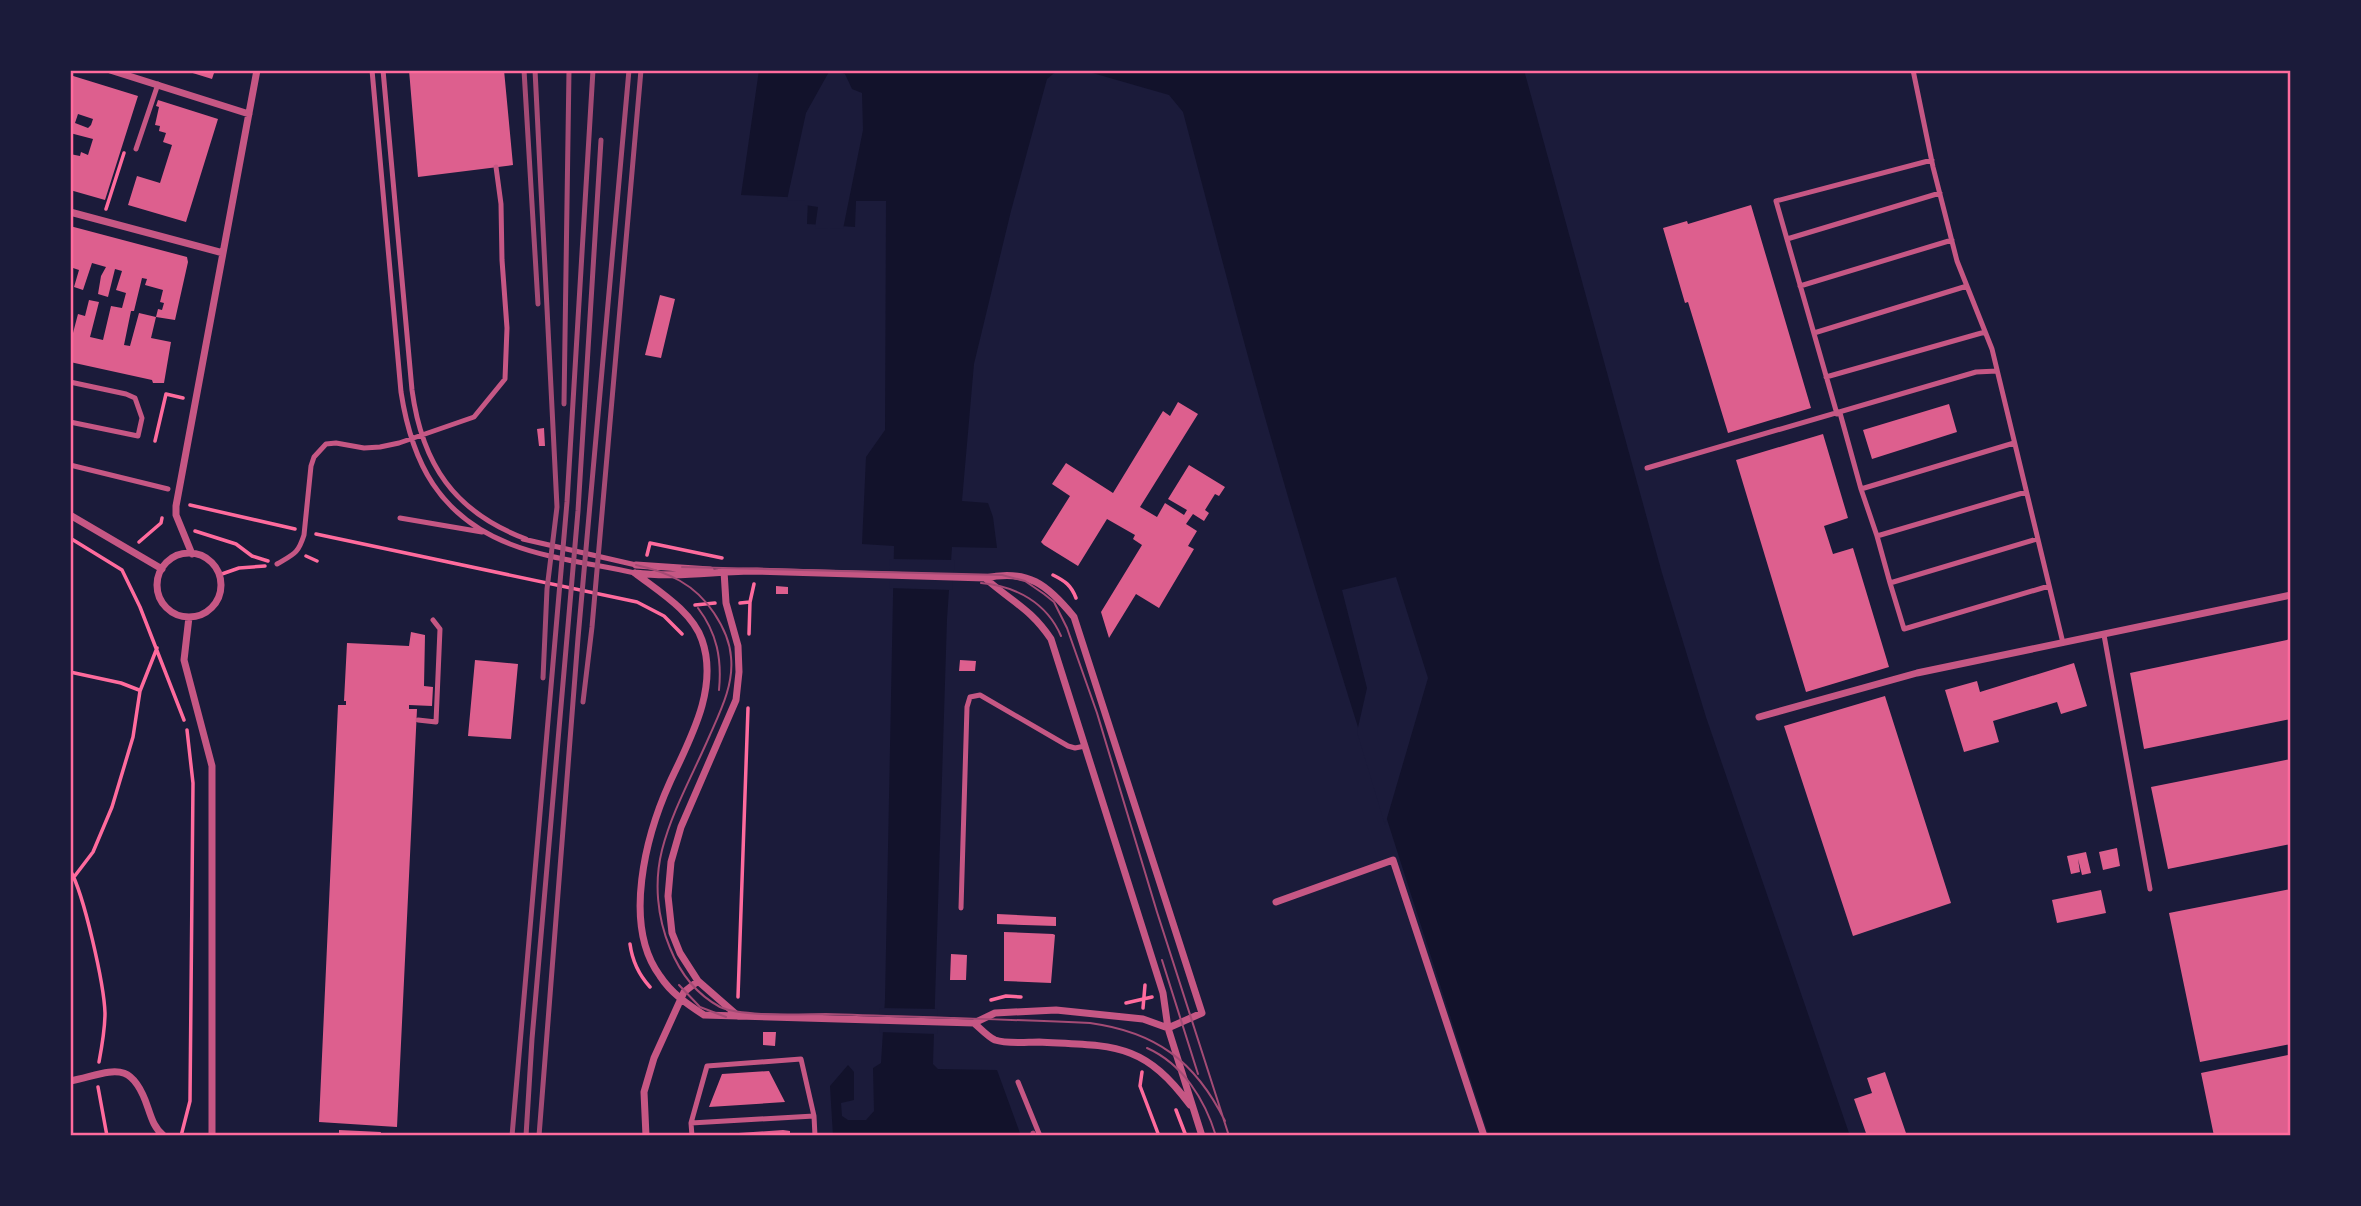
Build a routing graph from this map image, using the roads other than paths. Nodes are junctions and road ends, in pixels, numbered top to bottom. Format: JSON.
{"nodes":[{"id":1,"x":110,"y":70,"type":"edge"},
{"id":2,"x":257,"y":70,"type":"edge"},
{"id":3,"x":372,"y":70,"type":"edge"},
{"id":4,"x":383,"y":70,"type":"edge"},
{"id":5,"x":1913,"y":70,"type":"edge"},
{"id":6,"x":158,"y":84,"type":"junction"},
{"id":7,"x":249,"y":114,"type":"junction"},
{"id":8,"x":136,"y":149,"type":"dead end"},
{"id":9,"x":1932,"y":160,"type":"junction"},
{"id":10,"x":496,"y":167,"type":"dead end"},
{"id":11,"x":1940,"y":192,"type":"junction"},
{"id":12,"x":70,"y":212,"type":"edge"},
{"id":13,"x":1787,"y":239,"type":"junction"},
{"id":14,"x":1952,"y":240,"type":"junction"},
{"id":15,"x":223,"y":253,"type":"junction"},
{"id":16,"x":1800,"y":286,"type":"junction"},
{"id":17,"x":1967,"y":286,"type":"junction"},
{"id":18,"x":1985,"y":332,"type":"junction"},
{"id":19,"x":1814,"y":333,"type":"junction"},
{"id":20,"x":1997,"y":371,"type":"junction"},
{"id":21,"x":1826,"y":377,"type":"junction"},
{"id":22,"x":70,"y":382,"type":"edge"},
{"id":23,"x":1838,"y":413,"type":"junction"},
{"id":24,"x":70,"y":422,"type":"edge"},
{"id":25,"x":2014,"y":443,"type":"junction"},
{"id":26,"x":70,"y":465,"type":"edge"},
{"id":27,"x":1647,"y":468,"type":"dead end"},
{"id":28,"x":168,"y":489,"type":"dead end"},
{"id":29,"x":1861,"y":489,"type":"junction"},
{"id":30,"x":2026,"y":492,"type":"junction"},
{"id":31,"x":70,"y":515,"type":"edge"},
{"id":32,"x":400,"y":518,"type":"dead end"},
{"id":33,"x":487,"y":533,"type":"junction"},
{"id":34,"x":1877,"y":536,"type":"junction"},
{"id":35,"x":2038,"y":538,"type":"junction"},
{"id":36,"x":526,"y":539,"type":"junction"},
{"id":37,"x":192,"y":554,"type":"junction"},
{"id":38,"x":277,"y":564,"type":"road end"},
{"id":39,"x":162,"y":569,"type":"junction"},
{"id":40,"x":635,"y":569,"type":"junction"},
{"id":41,"x":724,"y":571,"type":"junction"},
{"id":42,"x":984,"y":578,"type":"junction"},
{"id":43,"x":1890,"y":583,"type":"junction"},
{"id":44,"x":2049,"y":586,"type":"junction"},
{"id":45,"x":2291,"y":596,"type":"edge"},
{"id":46,"x":189,"y":617,"type":"junction"},
{"id":47,"x":433,"y":620,"type":"dead end"},
{"id":48,"x":2104,"y":635,"type":"junction"},
{"id":49,"x":2063,"y":643,"type":"junction"},
{"id":50,"x":1759,"y":717,"type":"dead end"},
{"id":51,"x":418,"y":720,"type":"dead end"},
{"id":52,"x":1085,"y":746,"type":"junction"},
{"id":53,"x":2150,"y":889,"type":"dead end"},
{"id":54,"x":1276,"y":902,"type":"dead end"},
{"id":55,"x":961,"y":908,"type":"dead end"},
{"id":56,"x":698,"y":981,"type":"junction"},
{"id":57,"x":681,"y":1000,"type":"junction"},
{"id":58,"x":737,"y":1016,"type":"junction"},
{"id":59,"x":974,"y":1023,"type":"junction"},
{"id":60,"x":1168,"y":1028,"type":"junction"},
{"id":61,"x":70,"y":1081,"type":"edge"},
{"id":62,"x":1018,"y":1082,"type":"dead end"},
{"id":63,"x":1194,"y":1110,"type":"junction"},
{"id":64,"x":814,"y":1116,"type":"junction"},
{"id":65,"x":691,"y":1123,"type":"junction"},
{"id":66,"x":164,"y":1136,"type":"edge"},
{"id":67,"x":212,"y":1136,"type":"edge"},
{"id":68,"x":646,"y":1136,"type":"edge"},
{"id":69,"x":692,"y":1136,"type":"edge"},
{"id":70,"x":815,"y":1136,"type":"edge"},
{"id":71,"x":1040,"y":1136,"type":"edge"},
{"id":72,"x":1202,"y":1136,"type":"edge"},
{"id":73,"x":1484,"y":1136,"type":"edge"}],
"edges":[{"from":1,"to":6,"type":"street"},
{"from":2,"to":7,"type":"street"},
{"from":3,"to":33,"type":"lane"},
{"from":4,"to":36,"type":"lane"},
{"from":5,"to":9,"type":"lane"},
{"from":6,"to":7,"type":"street"},
{"from":6,"to":8,"type":"lane"},
{"from":7,"to":15,"type":"street"},
{"from":9,"to":11,"type":"lane"},
{"from":9,"to":13,"type":"lane"},
{"from":10,"to":38,"type":"lane"},
{"from":11,"to":13,"type":"lane"},
{"from":11,"to":14,"type":"lane"},
{"from":12,"to":15,"type":"street"},
{"from":13,"to":16,"type":"lane"},
{"from":14,"to":16,"type":"lane"},
{"from":14,"to":17,"type":"lane"},
{"from":15,"to":37,"type":"street"},
{"from":16,"to":19,"type":"lane"},
{"from":17,"to":18,"type":"lane"},
{"from":17,"to":19,"type":"lane"},
{"from":18,"to":20,"type":"lane"},
{"from":18,"to":21,"type":"lane"},
{"from":19,"to":21,"type":"lane"},
{"from":20,"to":23,"type":"lane"},
{"from":20,"to":25,"type":"lane"},
{"from":21,"to":23,"type":"lane"},
{"from":22,"to":24,"type":"lane"},
{"from":23,"to":27,"type":"lane"},
{"from":23,"to":29,"type":"lane"},
{"from":25,"to":29,"type":"lane"},
{"from":25,"to":30,"type":"lane"},
{"from":26,"to":28,"type":"lane"},
{"from":29,"to":34,"type":"lane"},
{"from":30,"to":34,"type":"lane"},
{"from":30,"to":35,"type":"lane"},
{"from":31,"to":39,"type":"street"},
{"from":32,"to":33,"type":"lane"},
{"from":33,"to":36,"type":"lane"},
{"from":33,"to":40,"type":"lane"},
{"from":34,"to":43,"type":"lane"},
{"from":35,"to":43,"type":"lane"},
{"from":35,"to":44,"type":"lane"},
{"from":36,"to":40,"type":"lane"},
{"from":37,"to":39,"type":"street"},
{"from":37,"to":46,"type":"street"},
{"from":39,"to":46,"type":"street"},
{"from":40,"to":41,"type":"street"},
{"from":40,"to":41,"type":"street"},
{"from":40,"to":57,"type":"street"},
{"from":41,"to":42,"type":"street"},
{"from":41,"to":56,"type":"street"},
{"from":42,"to":52,"type":"street"},
{"from":42,"to":60,"type":"street"},
{"from":43,"to":44,"type":"lane"},
{"from":44,"to":49,"type":"lane"},
{"from":45,"to":48,"type":"street"},
{"from":46,"to":67,"type":"street"},
{"from":47,"to":51,"type":"lane"},
{"from":48,"to":49,"type":"street"},
{"from":48,"to":53,"type":"lane"},
{"from":49,"to":50,"type":"street"},
{"from":52,"to":55,"type":"lane"},
{"from":52,"to":60,"type":"street"},
{"from":54,"to":73,"type":"street"},
{"from":56,"to":57,"type":"street"},
{"from":56,"to":58,"type":"street"},
{"from":57,"to":58,"type":"street"},
{"from":57,"to":68,"type":"street"},
{"from":58,"to":59,"type":"street"},
{"from":59,"to":60,"type":"street"},
{"from":59,"to":63,"type":"street"},
{"from":60,"to":63,"type":"street"},
{"from":61,"to":66,"type":"street"},
{"from":62,"to":71,"type":"lane"},
{"from":63,"to":72,"type":"street"},
{"from":64,"to":65,"type":"lane"},
{"from":64,"to":65,"type":"lane"},
{"from":64,"to":70,"type":"lane"},
{"from":65,"to":69,"type":"lane"}]}
